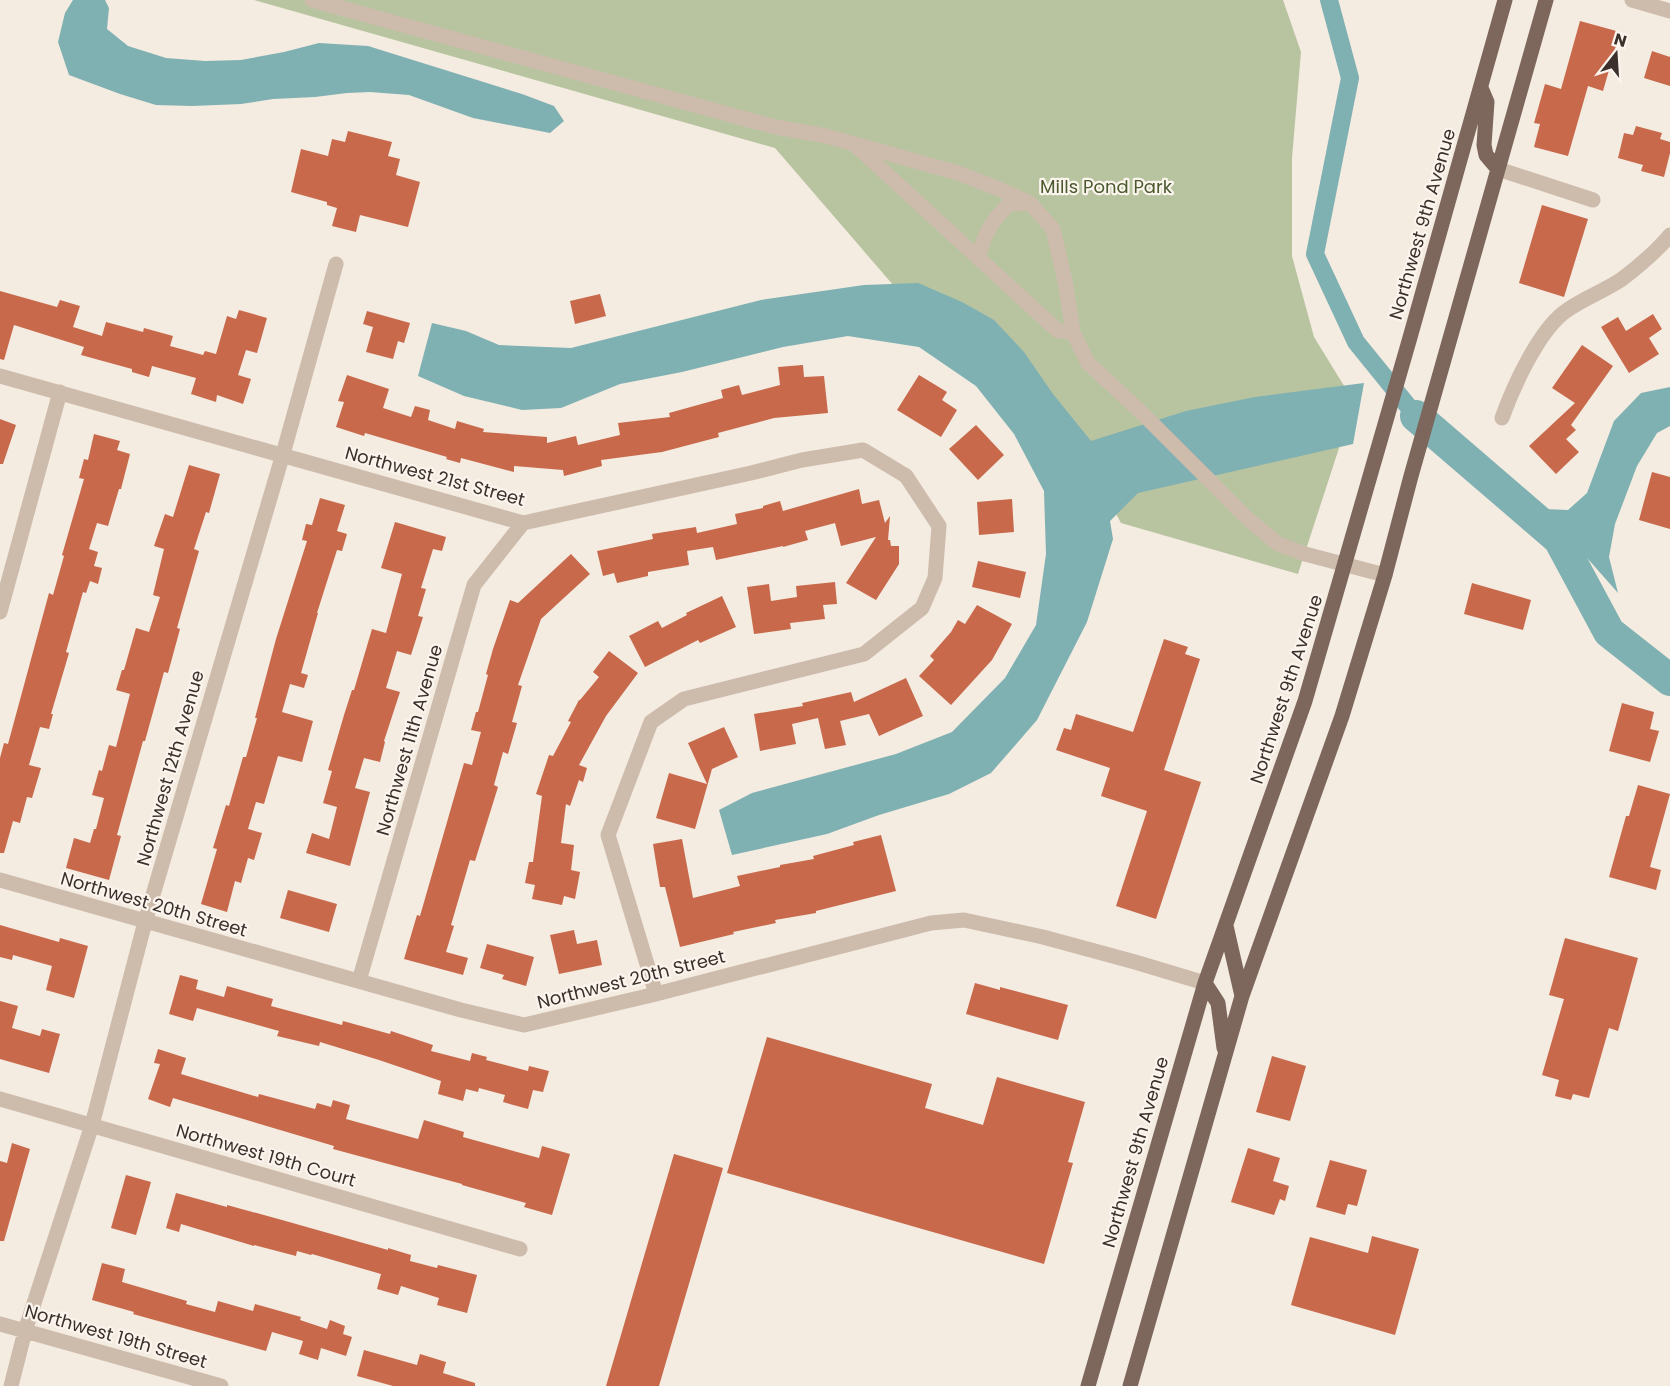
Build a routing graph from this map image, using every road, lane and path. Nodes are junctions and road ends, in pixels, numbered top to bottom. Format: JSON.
{"nodes":[{"id":1,"x":312,"y":0,"type":"edge"},
{"id":2,"x":1505,"y":0,"type":"edge"},
{"id":3,"x":1546,"y":0,"type":"edge"},
{"id":4,"x":1632,"y":0,"type":"edge"},
{"id":5,"x":1670,"y":11,"type":"edge"},
{"id":6,"x":1481,"y":88,"type":"junction"},
{"id":7,"x":851,"y":142,"type":"junction"},
{"id":8,"x":1498,"y":169,"type":"junction"},
{"id":9,"x":1593,"y":200,"type":"dead end"},
{"id":10,"x":1030,"y":203,"type":"junction"},
{"id":11,"x":1670,"y":235,"type":"edge"},
{"id":12,"x":978,"y":258,"type":"junction"},
{"id":13,"x":336,"y":264,"type":"dead end"},
{"id":14,"x":1073,"y":333,"type":"junction"},
{"id":15,"x":0,"y":376,"type":"edge"},
{"id":16,"x":60,"y":392,"type":"junction"},
{"id":17,"x":1502,"y":418,"type":"dead end"},
{"id":18,"x":283,"y":454,"type":"junction"},
{"id":19,"x":523,"y":523,"type":"junction"},
{"id":20,"x":1346,"y":564,"type":"junction"},
{"id":21,"x":1384,"y":575,"type":"junction"},
{"id":22,"x":0,"y":612,"type":"edge"},
{"id":23,"x":0,"y":880,"type":"edge"},
{"id":24,"x":145,"y":922,"type":"junction"},
{"id":25,"x":1225,"y":925,"type":"junction"},
{"id":26,"x":359,"y":981,"type":"junction"},
{"id":27,"x":1204,"y":983,"type":"junction"},
{"id":28,"x":656,"y":994,"type":"junction"},
{"id":29,"x":1242,"y":996,"type":"junction"},
{"id":30,"x":1225,"y":1054,"type":"junction"},
{"id":31,"x":0,"y":1099,"type":"edge"},
{"id":32,"x":92,"y":1125,"type":"junction"},
{"id":33,"x":520,"y":1249,"type":"dead end"},
{"id":34,"x":0,"y":1324,"type":"edge"},
{"id":35,"x":25,"y":1331,"type":"junction"},
{"id":36,"x":11,"y":1386,"type":"edge"},
{"id":37,"x":221,"y":1386,"type":"edge"},
{"id":38,"x":1088,"y":1386,"type":"edge"},
{"id":39,"x":1130,"y":1386,"type":"edge"}],
"edges":[{"from":1,"to":7,"type":"street"},
{"from":2,"to":6,"type":"main road","name":"Northwest 9th Avenue"},
{"from":3,"to":8,"type":"main road"},
{"from":4,"to":5,"type":"street"},
{"from":6,"to":8,"type":"main road"},
{"from":6,"to":20,"type":"main road","name":"Northwest 9th Avenue"},
{"from":7,"to":10,"type":"street"},
{"from":7,"to":12,"type":"street"},
{"from":8,"to":9,"type":"street"},
{"from":8,"to":21,"type":"main road"},
{"from":10,"to":12,"type":"street"},
{"from":10,"to":14,"type":"street"},
{"from":11,"to":17,"type":"street"},
{"from":12,"to":14,"type":"street"},
{"from":13,"to":18,"type":"street","name":"Northwest 12th Avenue"},
{"from":14,"to":20,"type":"street"},
{"from":15,"to":16,"type":"street","name":"Northwest 21st Street"},
{"from":16,"to":18,"type":"street","name":"Northwest 21st Street"},
{"from":16,"to":22,"type":"street"},
{"from":18,"to":19,"type":"street","name":"Northwest 21st Street"},
{"from":18,"to":24,"type":"street","name":"Northwest 12th Avenue"},
{"from":19,"to":26,"type":"street","name":"Northwest 11th Avenue"},
{"from":19,"to":28,"type":"street","name":"Northwest 21st Street"},
{"from":20,"to":21,"type":"street"},
{"from":20,"to":25,"type":"main road","name":"Northwest 9th Avenue"},
{"from":21,"to":29,"type":"main road"},
{"from":23,"to":24,"type":"street","name":"Northwest 20th Street"},
{"from":24,"to":26,"type":"street","name":"Northwest 20th Street"},
{"from":24,"to":32,"type":"street","name":"Northwest 12th Avenue"},
{"from":25,"to":27,"type":"main road","name":"Northwest 9th Avenue"},
{"from":25,"to":29,"type":"main road"},
{"from":26,"to":28,"type":"street","name":"Northwest 20th Street"},
{"from":27,"to":28,"type":"street","name":"Northwest 20th Street"},
{"from":27,"to":30,"type":"main road"},
{"from":27,"to":38,"type":"main road","name":"Northwest 9th Avenue"},
{"from":29,"to":30,"type":"main road"},
{"from":30,"to":39,"type":"main road"},
{"from":31,"to":32,"type":"street","name":"Northwest 19th Court"},
{"from":32,"to":33,"type":"street","name":"Northwest 19th Court"},
{"from":32,"to":35,"type":"street","name":"Northwest 12th Avenue"},
{"from":34,"to":35,"type":"street","name":"Northwest 19th Street"},
{"from":35,"to":36,"type":"street","name":"Northwest 12th Avenue"},
{"from":35,"to":37,"type":"street","name":"Northwest 19th Street"}]}
